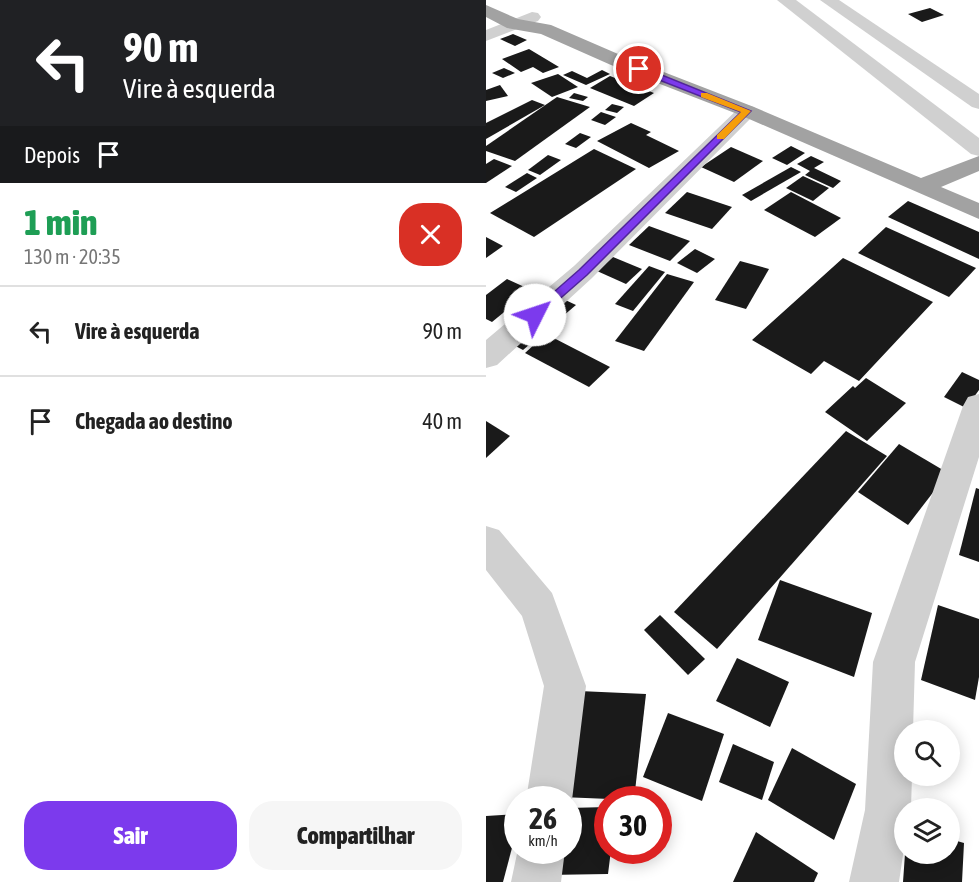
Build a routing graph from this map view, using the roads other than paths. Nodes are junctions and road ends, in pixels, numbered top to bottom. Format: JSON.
{"nodes":[{"id":1,"x":499,"y":0,"type":"edge"},
{"id":2,"x":785,"y":0,"type":"edge"},
{"id":3,"x":828,"y":0,"type":"edge"},
{"id":4,"x":486,"y":10,"type":"edge"},
{"id":5,"x":539,"y":23,"type":"junction"},
{"id":6,"x":513,"y":24,"type":"junction"},
{"id":7,"x":486,"y":36,"type":"edge"},
{"id":8,"x":979,"y":103,"type":"edge"},
{"id":9,"x":747,"y":111,"type":"junction"},
{"id":10,"x":979,"y":148,"type":"edge"},
{"id":11,"x":979,"y":163,"type":"edge"},
{"id":12,"x":922,"y":186,"type":"junction"},
{"id":13,"x":979,"y":212,"type":"edge"},
{"id":14,"x":486,"y":357,"type":"edge"},
{"id":15,"x":979,"y":406,"type":"edge"},
{"id":16,"x":486,"y":542,"type":"edge"},
{"id":17,"x":551,"y":786,"type":"edge"},
{"id":18,"x":539,"y":864,"type":"edge"},
{"id":19,"x":537,"y":882,"type":"edge"},
{"id":20,"x":874,"y":882,"type":"edge"}],
"edges":[{"from":1,"to":5,"type":"highway"},
{"from":2,"to":10,"type":"street"},
{"from":3,"to":8,"type":"street"},
{"from":4,"to":6,"type":"highway"},
{"from":5,"to":6,"type":"highway"},
{"from":5,"to":9,"type":"highway"},
{"from":6,"to":7,"type":"street"},
{"from":9,"to":12,"type":"highway"},
{"from":9,"to":14,"type":"street"},
{"from":11,"to":12,"type":"highway"},
{"from":12,"to":13,"type":"highway"},
{"from":15,"to":20,"type":"street"},
{"from":16,"to":17,"type":"street"},
{"from":18,"to":19,"type":"street"}]}
